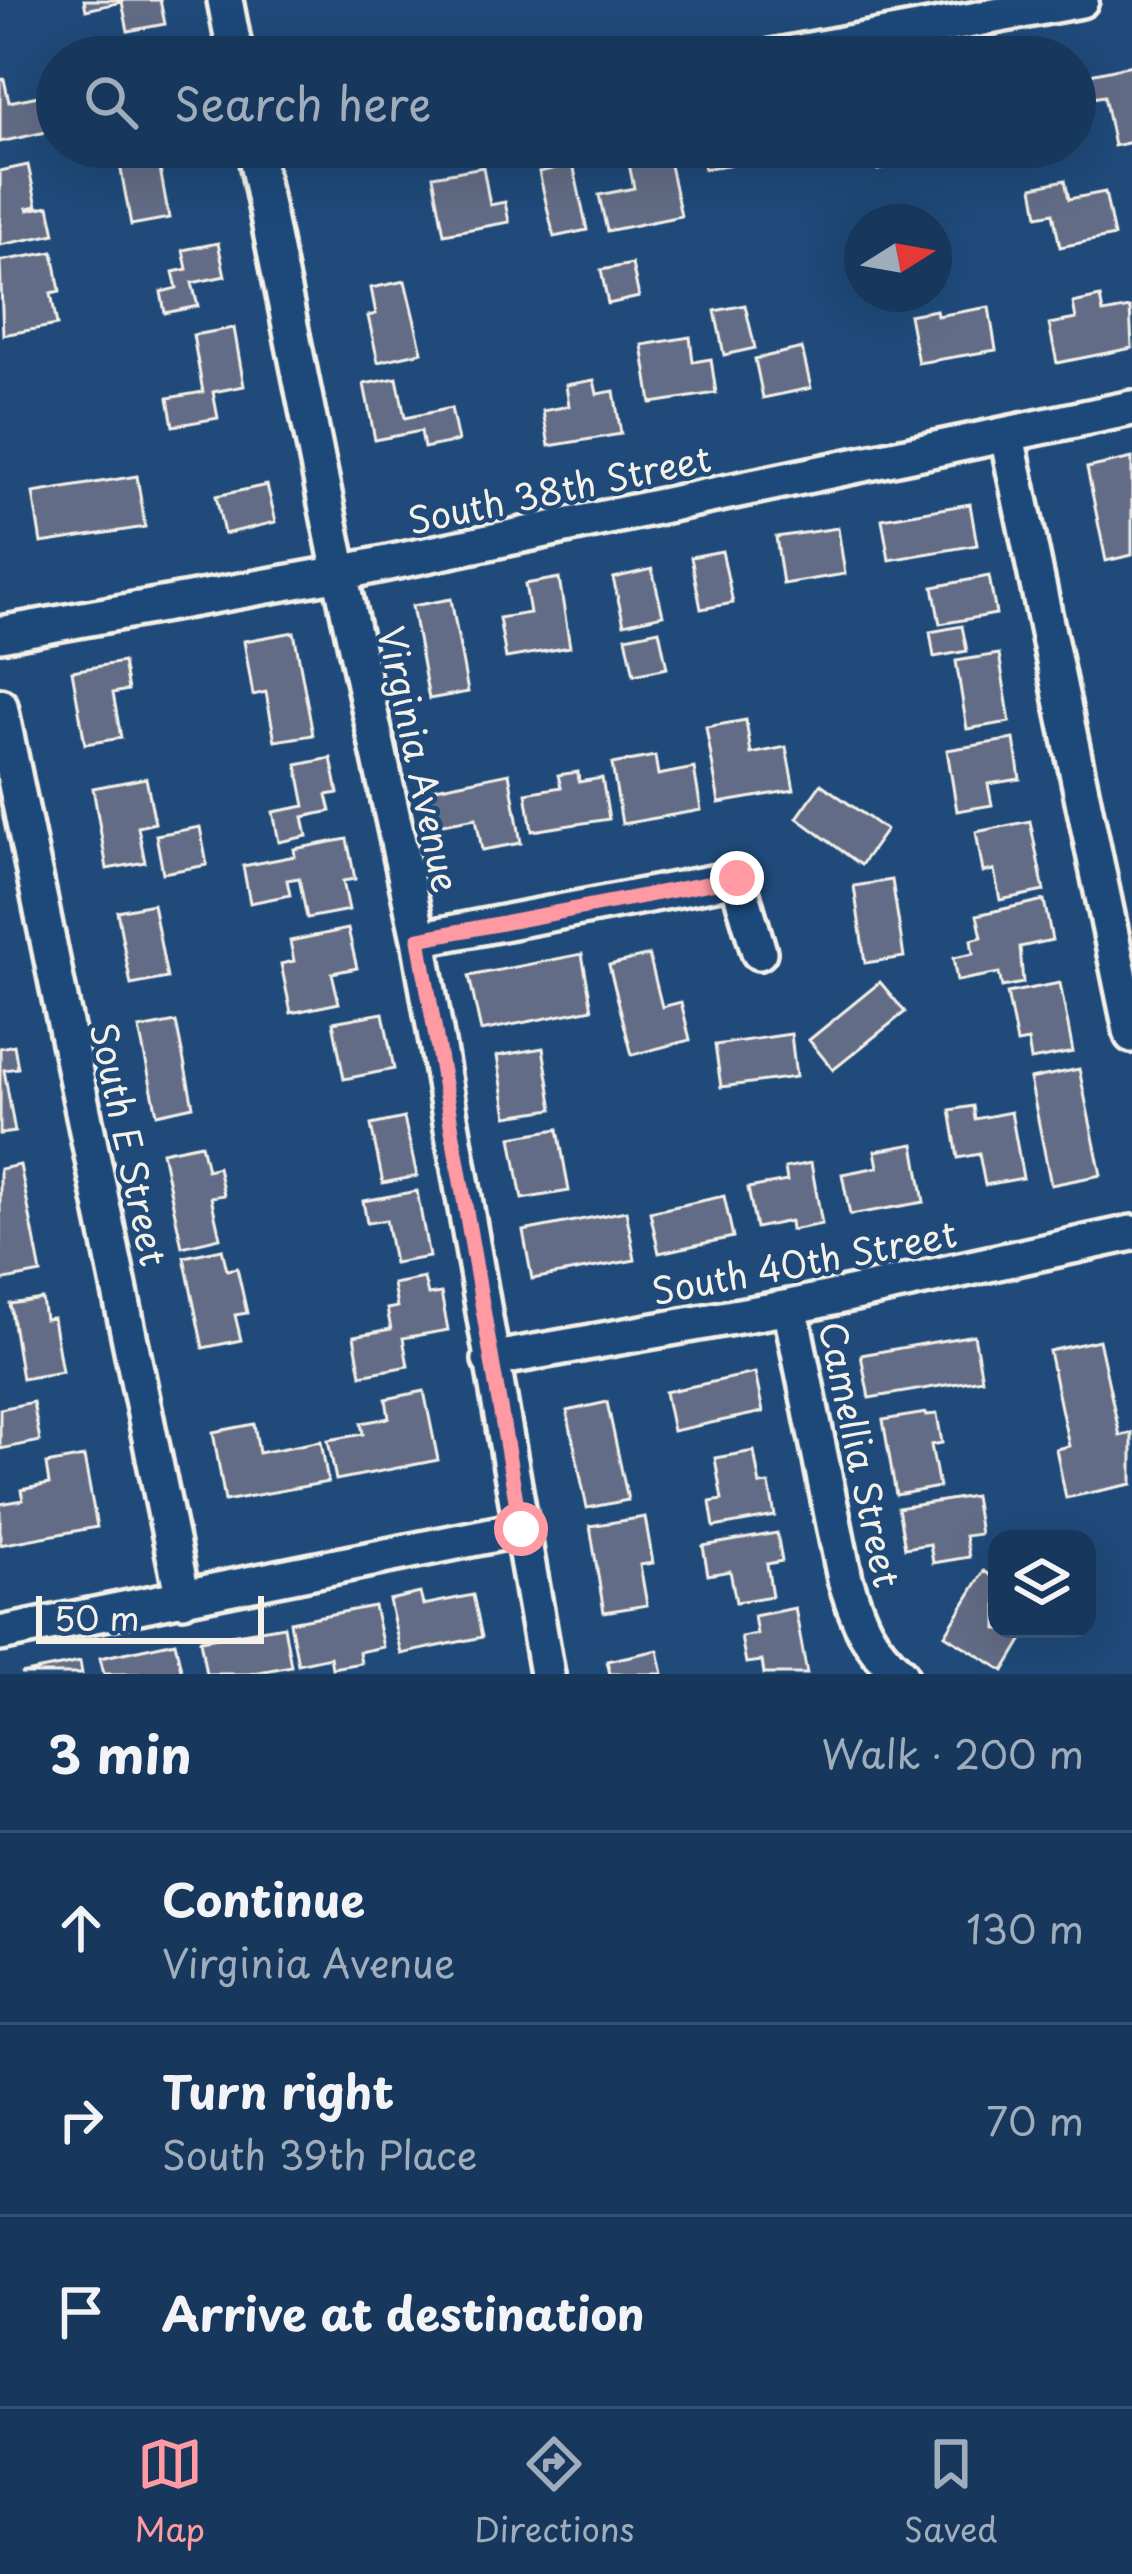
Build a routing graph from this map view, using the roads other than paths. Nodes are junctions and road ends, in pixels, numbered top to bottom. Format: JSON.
{"nodes":[{"id":1,"x":224,"y":0,"type":"edge"},
{"id":2,"x":1081,"y":0,"type":"edge"},
{"id":3,"x":232,"y":36,"type":"edge"},
{"id":4,"x":886,"y":36,"type":"edge"},
{"id":5,"x":258,"y":168,"type":"edge"},
{"id":6,"x":1132,"y":408,"type":"edge"},
{"id":7,"x":1007,"y":436,"type":"junction"},
{"id":8,"x":340,"y":573,"type":"junction"},
{"id":9,"x":0,"y":634,"type":"edge"},
{"id":10,"x":0,"y":706,"type":"edge"},
{"id":11,"x":419,"y":939,"type":"junction"},
{"id":12,"x":759,"y":952,"type":"dead end"},
{"id":13,"x":1132,"y":1035,"type":"edge"},
{"id":14,"x":1132,"y":1233,"type":"edge"},
{"id":15,"x":790,"y":1306,"type":"junction"},
{"id":16,"x":490,"y":1360,"type":"junction"},
{"id":17,"x":521,"y":1529,"type":"junction"},
{"id":18,"x":183,"y":1599,"type":"junction"},
{"id":19,"x":0,"y":1634,"type":"edge"},
{"id":20,"x":547,"y":1674,"type":"edge"},
{"id":21,"x":900,"y":1674,"type":"edge"}],
"edges":[{"from":1,"to":3,"type":"street"},
{"from":2,"to":4,"type":"street"},
{"from":5,"to":8,"type":"street","name":"Virginia Avenue"},
{"from":6,"to":7,"type":"street","name":"South 38th Street"},
{"from":7,"to":8,"type":"street","name":"South 38th Street"},
{"from":7,"to":13,"type":"street"},
{"from":8,"to":9,"type":"street","name":"South 38th Street"},
{"from":8,"to":11,"type":"street","name":"Virginia Avenue"},
{"from":10,"to":18,"type":"street","name":"South E Street"},
{"from":11,"to":12,"type":"street"},
{"from":11,"to":16,"type":"street","name":"Virginia Avenue"},
{"from":14,"to":15,"type":"street","name":"South 40th Street"},
{"from":15,"to":16,"type":"street","name":"South 40th Street"},
{"from":15,"to":21,"type":"street","name":"Camellia Street"},
{"from":16,"to":17,"type":"street","name":"Virginia Avenue"},
{"from":17,"to":18,"type":"street"},
{"from":17,"to":20,"type":"street","name":"Virginia Avenue"},
{"from":18,"to":19,"type":"street"}]}
